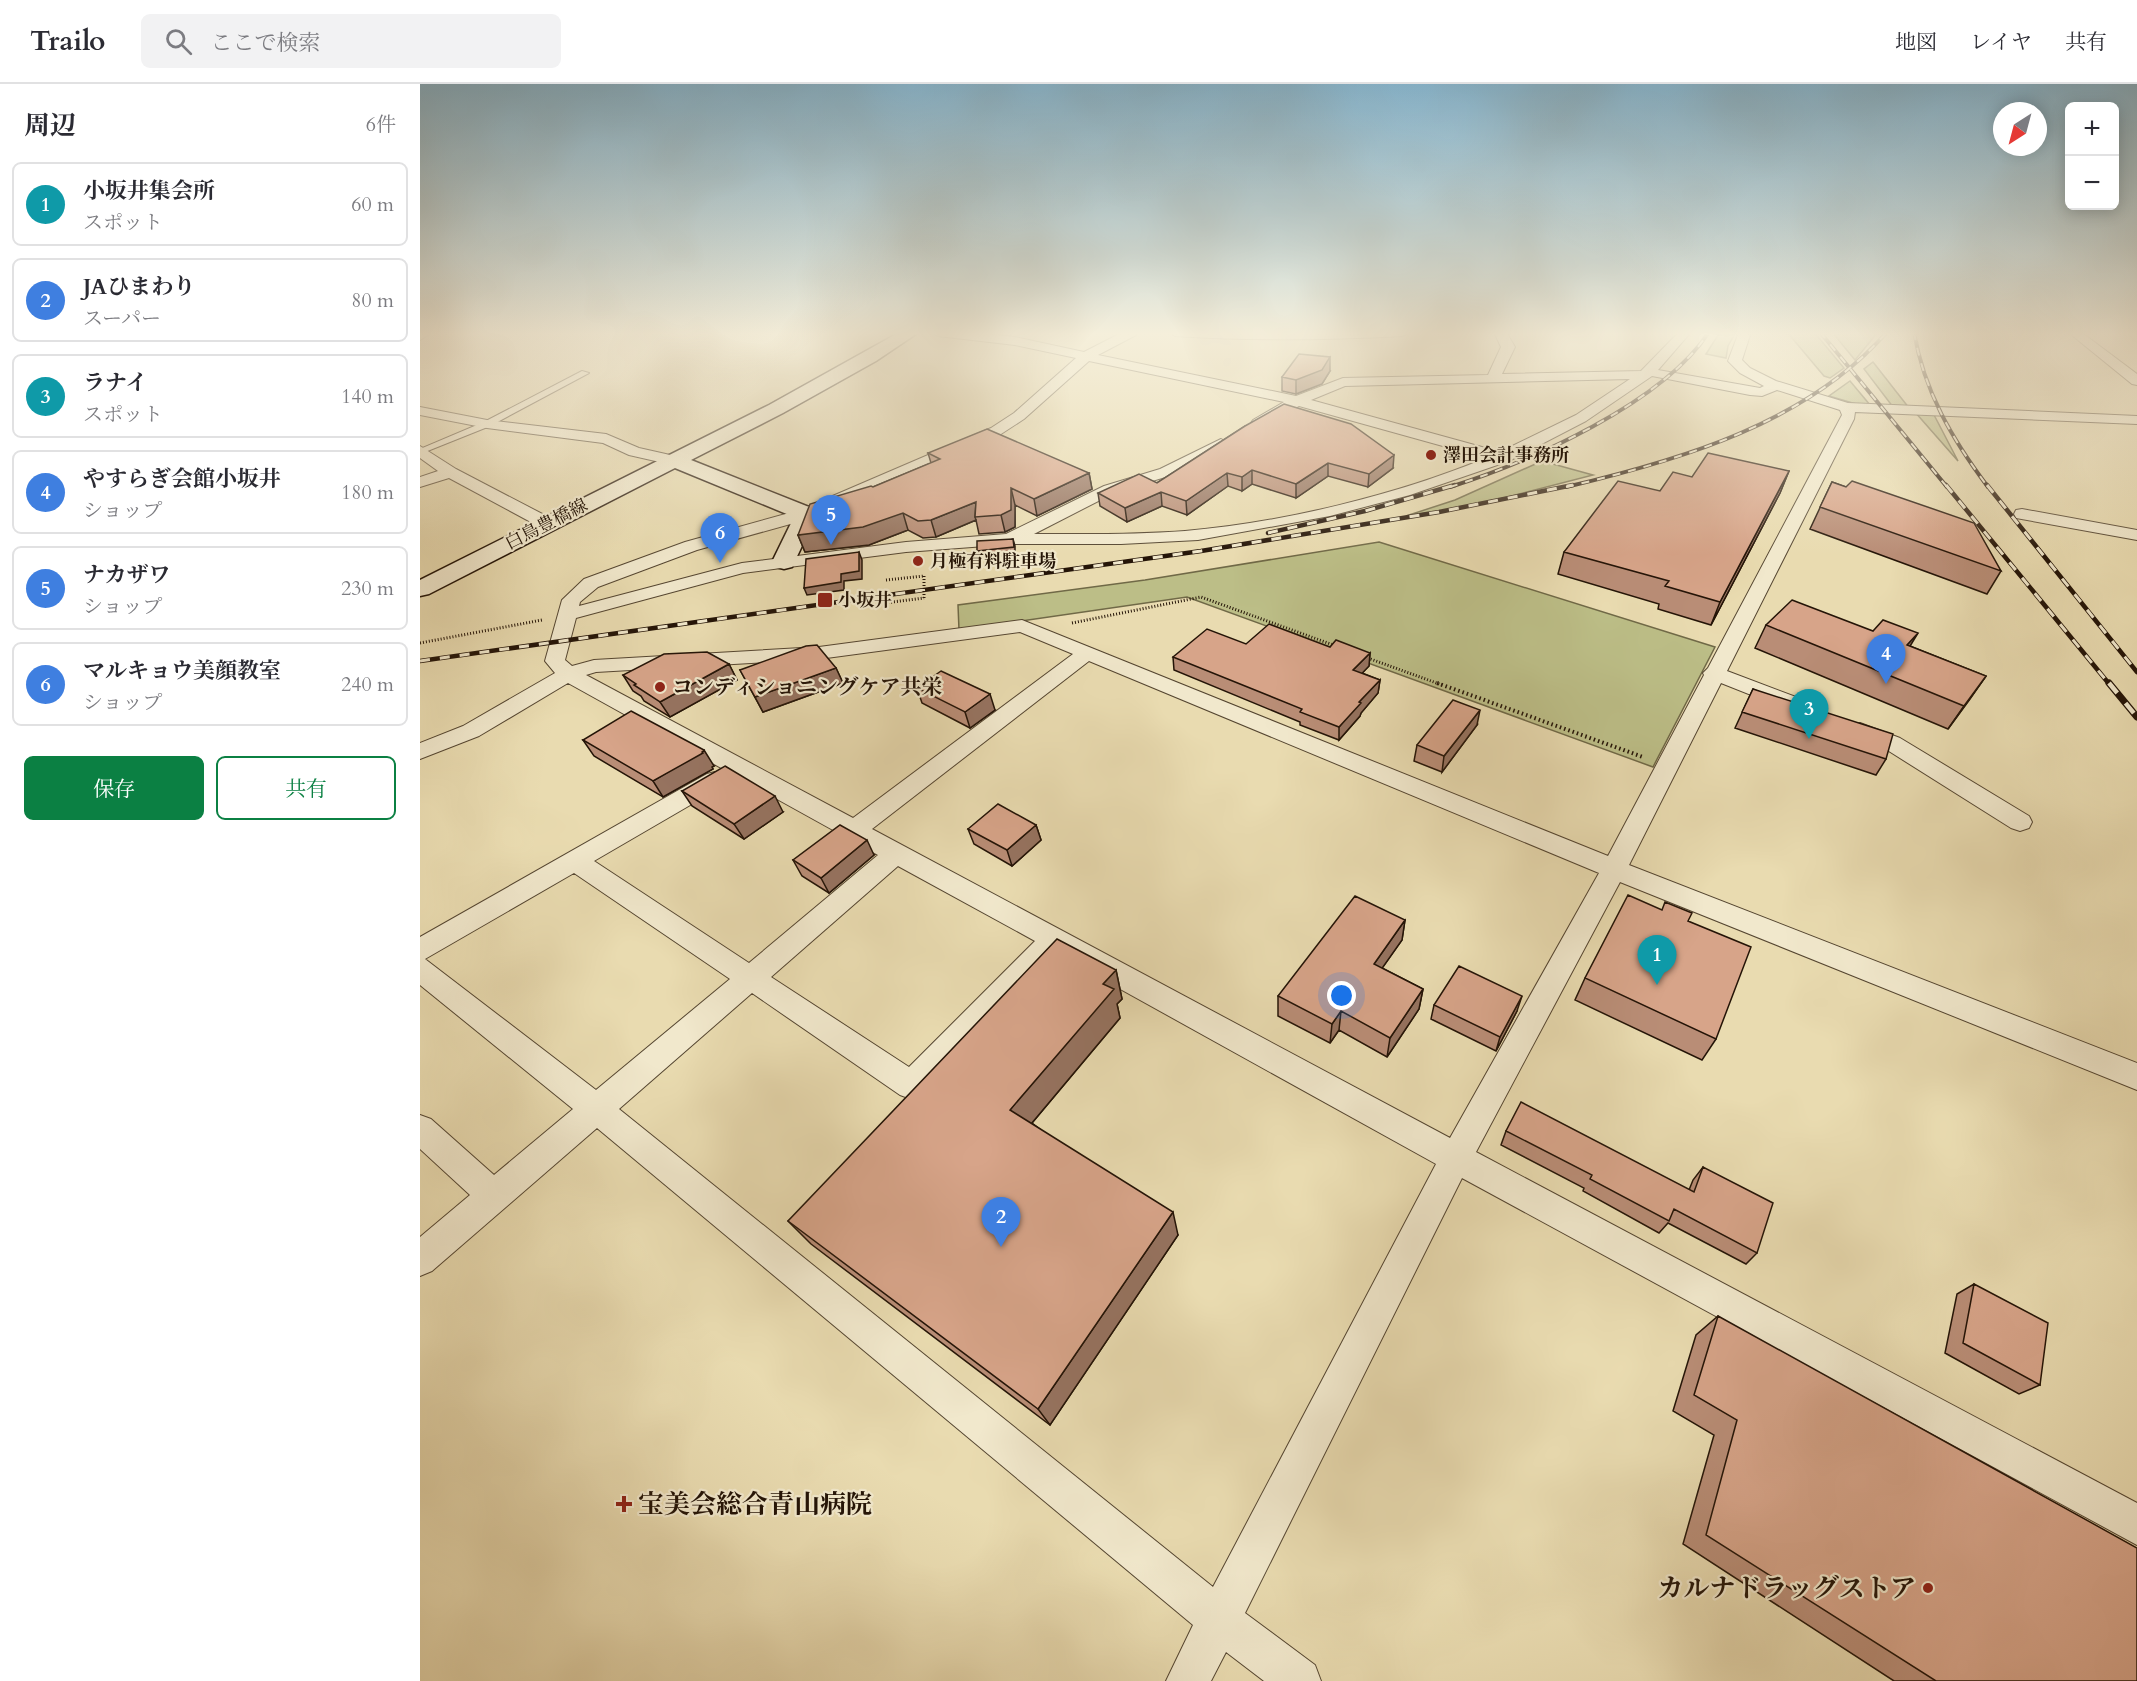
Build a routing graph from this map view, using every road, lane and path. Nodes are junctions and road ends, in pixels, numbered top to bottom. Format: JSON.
{"nodes":[{"id":1,"x":521,"y":407,"type":"edge"},
{"id":2,"x":780,"y":407,"type":"edge"},
{"id":3,"x":1030,"y":407,"type":"edge"},
{"id":4,"x":1287,"y":407,"type":"edge"},
{"id":5,"x":1317,"y":407,"type":"edge"},
{"id":6,"x":1597,"y":407,"type":"edge"},
{"id":7,"x":1846,"y":407,"type":"joint"},
{"id":8,"x":1858,"y":407,"type":"edge"},
{"id":9,"x":1881,"y":407,"type":"edge"},
{"id":10,"x":420,"y":411,"type":"edge"},
{"id":11,"x":2137,"y":420,"type":"edge"},
{"id":12,"x":487,"y":424,"type":"junction"},
{"id":13,"x":996,"y":430,"type":"junction"},
{"id":14,"x":1017,"y":442,"type":"edge"},
{"id":15,"x":421,"y":451,"type":"edge"},
{"id":16,"x":1503,"y":458,"type":"junction"},
{"id":17,"x":673,"y":460,"type":"junction"},
{"id":18,"x":450,"y":472,"type":"junction"},
{"id":19,"x":1089,"y":479,"type":"edge"},
{"id":20,"x":420,"y":482,"type":"edge"},
{"id":21,"x":1110,"y":489,"type":"junction"},
{"id":22,"x":806,"y":514,"type":"junction"},
{"id":23,"x":2022,"y":514,"type":"dead end"},
{"id":24,"x":546,"y":523,"type":"junction"},
{"id":25,"x":2137,"y":536,"type":"edge"},
{"id":26,"x":1010,"y":539,"type":"junction"},
{"id":27,"x":784,"y":562,"type":"junction"},
{"id":28,"x":886,"y":580,"type":"dead end"},
{"id":29,"x":420,"y":589,"type":"edge"},
{"id":30,"x":885,"y":603,"type":"dead end"},
{"id":31,"x":566,"y":615,"type":"junction"},
{"id":32,"x":1033,"y":630,"type":"junction"},
{"id":33,"x":420,"y":643,"type":"edge"},
{"id":34,"x":1345,"y":649,"type":"edge"},
{"id":35,"x":1087,"y":653,"type":"junction"},
{"id":36,"x":1356,"y":653,"type":"edge"},
{"id":37,"x":568,"y":674,"type":"junction"},
{"id":38,"x":1713,"y":674,"type":"junction"},
{"id":39,"x":420,"y":752,"type":"edge"},
{"id":40,"x":1666,"y":765,"type":"junction"},
{"id":41,"x":738,"y":766,"type":"junction"},
{"id":42,"x":2020,"y":822,"type":"dead end"},
{"id":43,"x":854,"y":830,"type":"junction"},
{"id":44,"x":897,"y":853,"type":"junction"},
{"id":45,"x":574,"y":861,"type":"junction"},
{"id":46,"x":1614,"y":869,"type":"junction"},
{"id":47,"x":1054,"y":939,"type":"junction"},
{"id":48,"x":420,"y":950,"type":"edge"},
{"id":49,"x":420,"y":969,"type":"edge"},
{"id":50,"x":750,"y":978,"type":"junction"},
{"id":51,"x":2137,"y":1077,"type":"edge"},
{"id":52,"x":595,"y":1108,"type":"junction"},
{"id":53,"x":420,"y":1129,"type":"edge"},
{"id":54,"x":1456,"y":1158,"type":"junction"},
{"id":55,"x":494,"y":1196,"type":"junction"},
{"id":56,"x":420,"y":1259,"type":"edge"},
{"id":57,"x":2137,"y":1525,"type":"edge"},
{"id":58,"x":1220,"y":1620,"type":"junction"},
{"id":59,"x":1188,"y":1681,"type":"edge"},
{"id":60,"x":1299,"y":1681,"type":"edge"}],
"edges":[{"from":1,"to":12,"type":"lane"},
{"from":2,"to":17,"type":"main road","name":"白鳥豊橋線"},
{"from":3,"to":13,"type":"street"},
{"from":4,"to":21,"type":"street"},
{"from":5,"to":16,"type":"street"},
{"from":6,"to":16,"type":"street"},
{"from":7,"to":8,"type":"street"},
{"from":7,"to":38,"type":"street"},
{"from":9,"to":11,"type":"street"},
{"from":10,"to":12,"type":"street"},
{"from":12,"to":15,"type":"lane"},
{"from":12,"to":17,"type":"street"},
{"from":13,"to":14,"type":"street"},
{"from":13,"to":22,"type":"street"},
{"from":15,"to":18,"type":"street"},
{"from":16,"to":26,"type":"street"},
{"from":17,"to":22,"type":"main road"},
{"from":17,"to":24,"type":"main road","name":"白鳥豊橋線"},
{"from":18,"to":20,"type":"street"},
{"from":18,"to":24,"type":"street"},
{"from":19,"to":21,"type":"street"},
{"from":21,"to":26,"type":"street"},
{"from":22,"to":27,"type":"main road"},
{"from":22,"to":31,"type":"street"},
{"from":23,"to":25,"type":"street"},
{"from":24,"to":29,"type":"main road","name":"白鳥豊橋線"},
{"from":26,"to":27,"type":"street"},
{"from":27,"to":31,"type":"street"},
{"from":28,"to":30,"type":"path","bridge":true},
{"from":31,"to":33,"type":"path"},
{"from":31,"to":37,"type":"street"},
{"from":32,"to":34,"type":"path"},
{"from":32,"to":35,"type":"street"},
{"from":32,"to":37,"type":"street"},
{"from":35,"to":43,"type":"street"},
{"from":35,"to":46,"type":"street"},
{"from":36,"to":40,"type":"path"},
{"from":37,"to":39,"type":"street"},
{"from":37,"to":41,"type":"street"},
{"from":38,"to":40,"type":"street"},
{"from":38,"to":42,"type":"street"},
{"from":40,"to":46,"type":"street"},
{"from":41,"to":43,"type":"street"},
{"from":41,"to":45,"type":"street"},
{"from":43,"to":44,"type":"street"},
{"from":44,"to":47,"type":"street"},
{"from":44,"to":50,"type":"street"},
{"from":45,"to":48,"type":"street"},
{"from":45,"to":50,"type":"street"},
{"from":46,"to":51,"type":"street"},
{"from":46,"to":54,"type":"street"},
{"from":47,"to":50,"type":"street"},
{"from":47,"to":54,"type":"street"},
{"from":49,"to":52,"type":"street"},
{"from":50,"to":52,"type":"street"},
{"from":52,"to":55,"type":"street"},
{"from":52,"to":58,"type":"street"},
{"from":53,"to":55,"type":"street"},
{"from":54,"to":57,"type":"street"},
{"from":54,"to":58,"type":"street"},
{"from":55,"to":56,"type":"street"},
{"from":58,"to":59,"type":"street"},
{"from":58,"to":60,"type":"street"}]}
